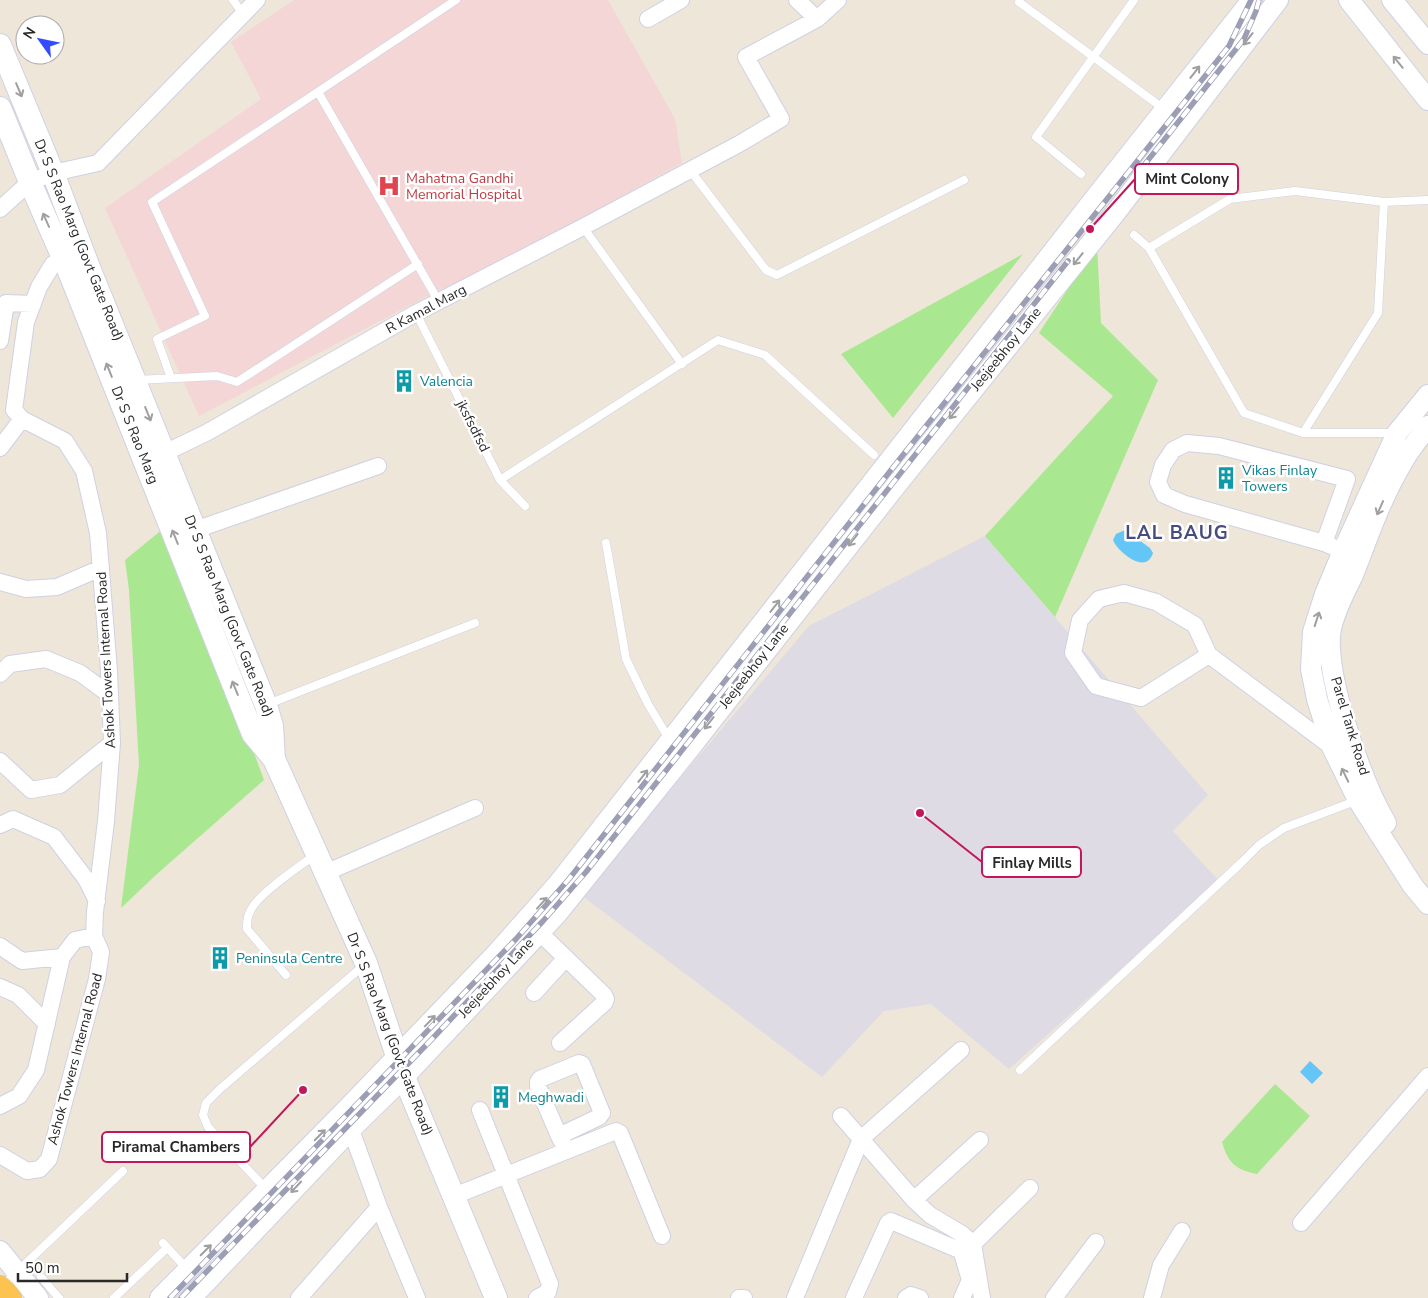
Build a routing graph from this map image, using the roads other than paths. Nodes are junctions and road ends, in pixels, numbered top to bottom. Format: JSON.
{"nodes":[{"id":1,"x":233,"y":0,"type":"edge"},
{"id":2,"x":257,"y":0,"type":"edge"},
{"id":3,"x":456,"y":0,"type":"edge"},
{"id":4,"x":681,"y":0,"type":"edge"},
{"id":5,"x":798,"y":0,"type":"edge"},
{"id":6,"x":838,"y":0,"type":"edge"},
{"id":7,"x":1134,"y":0,"type":"edge"},
{"id":8,"x":1252,"y":0,"type":"edge"},
{"id":9,"x":1278,"y":0,"type":"edge"},
{"id":10,"x":1349,"y":0,"type":"edge"},
{"id":11,"x":1392,"y":0,"type":"edge"},
{"id":12,"x":1019,"y":2,"type":"dead end"},
{"id":13,"x":243,"y":14,"type":"junction"},
{"id":14,"x":817,"y":18,"type":"junction"},
{"id":15,"x":648,"y":19,"type":"dead end"},
{"id":16,"x":1428,"y":44,"type":"edge"},
{"id":17,"x":0,"y":45,"type":"edge"},
{"id":18,"x":1094,"y":56,"type":"junction"},
{"id":19,"x":318,"y":92,"type":"junction"},
{"id":20,"x":1428,"y":100,"type":"edge"},
{"id":21,"x":1167,"y":107,"type":"junction"},
{"id":22,"x":0,"y":108,"type":"edge"},
{"id":23,"x":1187,"y":118,"type":"junction"},
{"id":24,"x":690,"y":170,"type":"junction"},
{"id":25,"x":53,"y":173,"type":"junction"},
{"id":26,"x":1081,"y":174,"type":"dead end"},
{"id":27,"x":964,"y":180,"type":"dead end"},
{"id":28,"x":30,"y":182,"type":"junction"},
{"id":29,"x":1428,"y":200,"type":"edge"},
{"id":30,"x":1384,"y":202,"type":"junction"},
{"id":31,"x":0,"y":210,"type":"edge"},
{"id":32,"x":583,"y":227,"type":"junction"},
{"id":33,"x":1134,"y":235,"type":"dead end"},
{"id":34,"x":1149,"y":248,"type":"junction"},
{"id":35,"x":418,"y":264,"type":"junction"},
{"id":36,"x":67,"y":267,"type":"junction"},
{"id":37,"x":439,"y":302,"type":"junction"},
{"id":38,"x":33,"y":304,"type":"junction"},
{"id":39,"x":2,"y":314,"type":"edge"},
{"id":40,"x":416,"y":314,"type":"junction"},
{"id":41,"x":0,"y":341,"type":"edge"},
{"id":42,"x":983,"y":341,"type":"junction"},
{"id":43,"x":1001,"y":355,"type":"junction"},
{"id":44,"x":682,"y":364,"type":"junction"},
{"id":45,"x":171,"y":378,"type":"junction"},
{"id":46,"x":134,"y":380,"type":"junction"},
{"id":47,"x":1428,"y":395,"type":"edge"},
{"id":48,"x":22,"y":419,"type":"junction"},
{"id":49,"x":1428,"y":426,"type":"edge"},
{"id":50,"x":1303,"y":433,"type":"junction"},
{"id":51,"x":1397,"y":433,"type":"junction"},
{"id":52,"x":0,"y":448,"type":"edge"},
{"id":53,"x":874,"y":455,"type":"dead end"},
{"id":54,"x":155,"y":458,"type":"junction"},
{"id":55,"x":1394,"y":459,"type":"junction"},
{"id":56,"x":378,"y":466,"type":"dead end"},
{"id":57,"x":500,"y":480,"type":"junction"},
{"id":58,"x":525,"y":506,"type":"dead end"},
{"id":59,"x":195,"y":530,"type":"junction"},
{"id":60,"x":1324,"y":543,"type":"junction"},
{"id":61,"x":606,"y":544,"type":"dead end"},
{"id":62,"x":1351,"y":555,"type":"junction"},
{"id":63,"x":101,"y":568,"type":"junction"},
{"id":64,"x":0,"y":582,"type":"edge"},
{"id":65,"x":474,"y":623,"type":"dead end"},
{"id":66,"x":751,"y":637,"type":"junction"},
{"id":67,"x":767,"y":650,"type":"junction"},
{"id":68,"x":1209,"y":656,"type":"junction"},
{"id":69,"x":0,"y":674,"type":"edge"},
{"id":70,"x":110,"y":695,"type":"junction"},
{"id":71,"x":266,"y":705,"type":"junction"},
{"id":72,"x":670,"y":741,"type":"junction"},
{"id":73,"x":112,"y":743,"type":"junction"},
{"id":74,"x":1353,"y":745,"type":"junction"},
{"id":75,"x":1332,"y":748,"type":"junction"},
{"id":76,"x":274,"y":759,"type":"junction"},
{"id":77,"x":0,"y":761,"type":"edge"},
{"id":78,"x":1365,"y":797,"type":"junction"},
{"id":79,"x":475,"y":808,"type":"dead end"},
{"id":80,"x":0,"y":825,"type":"edge"},
{"id":81,"x":321,"y":863,"type":"junction"},
{"id":82,"x":1428,"y":882,"type":"edge"},
{"id":83,"x":97,"y":901,"type":"junction"},
{"id":84,"x":1428,"y":904,"type":"edge"},
{"id":85,"x":540,"y":932,"type":"junction"},
{"id":86,"x":94,"y":936,"type":"junction"},
{"id":87,"x":0,"y":946,"type":"edge"},
{"id":88,"x":514,"y":947,"type":"junction"},
{"id":89,"x":62,"y":957,"type":"junction"},
{"id":90,"x":566,"y":958,"type":"junction"},
{"id":91,"x":366,"y":963,"type":"junction"},
{"id":92,"x":286,"y":975,"type":"dead end"},
{"id":93,"x":0,"y":987,"type":"edge"},
{"id":94,"x":534,"y":993,"type":"dead end"},
{"id":95,"x":47,"y":1024,"type":"junction"},
{"id":96,"x":560,"y":1043,"type":"dead end"},
{"id":97,"x":961,"y":1050,"type":"dead end"},
{"id":98,"x":396,"y":1056,"type":"junction"},
{"id":99,"x":1020,"y":1070,"type":"dead end"},
{"id":100,"x":1428,"y":1076,"type":"edge"},
{"id":101,"x":404,"y":1077,"type":"junction"},
{"id":102,"x":0,"y":1106,"type":"edge"},
{"id":103,"x":480,"y":1110,"type":"dead end"},
{"id":104,"x":841,"y":1116,"type":"dead end"},
{"id":105,"x":347,"y":1120,"type":"junction"},
{"id":106,"x":861,"y":1139,"type":"junction"},
{"id":107,"x":980,"y":1140,"type":"dead end"},
{"id":108,"x":562,"y":1143,"type":"junction"},
{"id":109,"x":3,"y":1161,"type":"edge"},
{"id":110,"x":123,"y":1171,"type":"dead end"},
{"id":111,"x":506,"y":1173,"type":"junction"},
{"id":112,"x":1030,"y":1188,"type":"dead end"},
{"id":113,"x":454,"y":1196,"type":"junction"},
{"id":114,"x":274,"y":1197,"type":"junction"},
{"id":115,"x":914,"y":1200,"type":"junction"},
{"id":116,"x":379,"y":1207,"type":"junction"},
{"id":117,"x":1302,"y":1223,"type":"dead end"},
{"id":118,"x":1182,"y":1230,"type":"dead end"},
{"id":119,"x":662,"y":1236,"type":"dead end"},
{"id":120,"x":1096,"y":1242,"type":"dead end"},
{"id":121,"x":973,"y":1244,"type":"junction"},
{"id":122,"x":0,"y":1251,"type":"edge"},
{"id":123,"x":187,"y":1269,"type":"junction"},
{"id":124,"x":41,"y":1278,"type":"dead end"},
{"id":125,"x":5,"y":1283,"type":"edge"},
{"id":126,"x":1154,"y":1297,"type":"edge"},
{"id":127,"x":8,"y":1298,"type":"edge"},
{"id":128,"x":38,"y":1298,"type":"edge"},
{"id":129,"x":59,"y":1298,"type":"edge"},
{"id":130,"x":114,"y":1298,"type":"edge"},
{"id":131,"x":160,"y":1298,"type":"edge"},
{"id":132,"x":191,"y":1298,"type":"edge"},
{"id":133,"x":299,"y":1298,"type":"edge"},
{"id":134,"x":418,"y":1298,"type":"edge"},
{"id":135,"x":496,"y":1298,"type":"edge"},
{"id":136,"x":537,"y":1298,"type":"edge"},
{"id":137,"x":739,"y":1298,"type":"edge"},
{"id":138,"x":744,"y":1298,"type":"edge"},
{"id":139,"x":796,"y":1298,"type":"edge"},
{"id":140,"x":855,"y":1298,"type":"edge"},
{"id":141,"x":906,"y":1298,"type":"edge"},
{"id":142,"x":920,"y":1298,"type":"edge"},
{"id":143,"x":962,"y":1298,"type":"edge"},
{"id":144,"x":982,"y":1298,"type":"edge"},
{"id":145,"x":1054,"y":1298,"type":"edge"}],
"edges":[{"from":1,"to":13,"type":"lane"},
{"from":2,"to":13,"type":"street"},
{"from":3,"to":19,"type":"lane"},
{"from":4,"to":15,"type":"street"},
{"from":5,"to":14,"type":"street"},
{"from":6,"to":14,"type":"street"},
{"from":7,"to":18,"type":"lane"},
{"from":21,"to":8,"type":"street","one_way":true},
{"from":9,"to":23,"type":"street","name":"Jeejeebhoy Lane","one_way":true},
{"from":20,"to":10,"type":"street","one_way":true},
{"from":11,"to":16,"type":"street"},
{"from":12,"to":18,"type":"lane"},
{"from":13,"to":25,"type":"street"},
{"from":14,"to":24,"type":"street","name":"R Kamal Marg"},
{"from":17,"to":25,"type":"main road","name":"Dr S S Rao Marg (Govt Gate Road)","one_way":true},
{"from":18,"to":21,"type":"lane"},
{"from":18,"to":26,"type":"lane"},
{"from":19,"to":35,"type":"lane"},
{"from":19,"to":45,"type":"lane"},
{"from":21,"to":23,"type":"street"},
{"from":21,"to":42,"type":"street"},
{"from":22,"to":28,"type":"main road","name":"Dr S S Rao Marg"},
{"from":23,"to":43,"type":"street","name":"Jeejeebhoy Lane","one_way":true},
{"from":24,"to":27,"type":"lane"},
{"from":24,"to":32,"type":"street","name":"R Kamal Marg"},
{"from":25,"to":28,"type":"street"},
{"from":25,"to":46,"type":"main road","name":"Dr S S Rao Marg (Govt Gate Road)"},
{"from":28,"to":31,"type":"street"},
{"from":36,"to":28,"type":"main road","name":"Dr S S Rao Marg","one_way":true},
{"from":29,"to":30,"type":"lane"},
{"from":30,"to":34,"type":"lane"},
{"from":30,"to":50,"type":"lane"},
{"from":32,"to":37,"type":"street","name":"R Kamal Marg"},
{"from":32,"to":44,"type":"lane"},
{"from":33,"to":34,"type":"lane"},
{"from":34,"to":50,"type":"lane"},
{"from":35,"to":37,"type":"lane"},
{"from":35,"to":45,"type":"lane"},
{"from":36,"to":38,"type":"street"},
{"from":54,"to":36,"type":"main road","name":"Dr S S Rao Marg","one_way":true},
{"from":37,"to":40,"type":"street","name":"R Kamal Marg"},
{"from":38,"to":39,"type":"street"},
{"from":38,"to":48,"type":"street"},
{"from":39,"to":41,"type":"street"},
{"from":40,"to":54,"type":"street","name":"R Kamal Marg"},
{"from":40,"to":57,"type":"lane","name":"jksfsdfsd"},
{"from":42,"to":43,"type":"street"},
{"from":66,"to":42,"type":"street","one_way":true},
{"from":43,"to":67,"type":"street","name":"Jeejeebhoy Lane","one_way":true},
{"from":44,"to":53,"type":"lane"},
{"from":44,"to":57,"type":"lane"},
{"from":45,"to":46,"type":"lane"},
{"from":46,"to":54,"type":"main road","name":"Dr S S Rao Marg (Govt Gate Road)","one_way":true},
{"from":47,"to":51,"type":"street"},
{"from":48,"to":52,"type":"street"},
{"from":48,"to":63,"type":"street","name":"Ashok Towers Internal Road"},
{"from":49,"to":55,"type":"street","name":"Parel Tank Road"},
{"from":50,"to":51,"type":"lane"},
{"from":51,"to":55,"type":"street"},
{"from":54,"to":59,"type":"main road","name":"Dr S S Rao Marg (Govt Gate Road)"},
{"from":76,"to":54,"type":"main road","name":"Dr S S Rao Marg","one_way":true},
{"from":55,"to":62,"type":"street","name":"Parel Tank Road"},
{"from":56,"to":59,"type":"street"},
{"from":57,"to":58,"type":"lane","name":"jksfsdfsd"},
{"from":59,"to":71,"type":"main road","name":"Dr S S Rao Marg (Govt Gate Road)"},
{"from":60,"to":60,"type":"street"},
{"from":60,"to":62,"type":"street"},
{"from":61,"to":72,"type":"lane"},
{"from":62,"to":74,"type":"street","name":"Parel Tank Road"},
{"from":75,"to":62,"type":"street","one_way":true},
{"from":63,"to":64,"type":"street"},
{"from":63,"to":70,"type":"street","name":"Ashok Towers Internal Road"},
{"from":65,"to":71,"type":"lane"},
{"from":66,"to":67,"type":"street"},
{"from":66,"to":72,"type":"street"},
{"from":67,"to":85,"type":"street","name":"Jeejeebhoy Lane","one_way":true},
{"from":68,"to":68,"type":"street"},
{"from":68,"to":75,"type":"street"},
{"from":69,"to":70,"type":"street"},
{"from":70,"to":73,"type":"street","name":"Ashok Towers Internal Road"},
{"from":71,"to":76,"type":"main road","name":"Dr S S Rao Marg (Govt Gate Road)"},
{"from":88,"to":72,"type":"street","one_way":true},
{"from":73,"to":77,"type":"street"},
{"from":73,"to":83,"type":"street","name":"Ashok Towers Internal Road"},
{"from":74,"to":75,"type":"street"},
{"from":74,"to":78,"type":"street","name":"Parel Tank Road"},
{"from":78,"to":75,"type":"street","one_way":true},
{"from":76,"to":81,"type":"main road","name":"Dr S S Rao Marg (Govt Gate Road)"},
{"from":78,"to":82,"type":"street","name":"Parel Tank Road"},
{"from":78,"to":84,"type":"street"},
{"from":78,"to":99,"type":"lane"},
{"from":79,"to":81,"type":"street"},
{"from":80,"to":83,"type":"street"},
{"from":81,"to":91,"type":"main road","name":"Dr S S Rao Marg (Govt Gate Road)"},
{"from":81,"to":92,"type":"lane"},
{"from":83,"to":86,"type":"street","name":"Ashok Towers Internal Road"},
{"from":85,"to":88,"type":"street","name":"Jeejeebhoy Lane"},
{"from":85,"to":90,"type":"street"},
{"from":86,"to":89,"type":"street"},
{"from":86,"to":109,"type":"street","name":"Ashok Towers Internal Road"},
{"from":87,"to":89,"type":"street"},
{"from":98,"to":88,"type":"street","name":"Jeejeebhoy Lane","one_way":true},
{"from":88,"to":101,"type":"street","name":"Jeejeebhoy Lane"},
{"from":89,"to":95,"type":"street"},
{"from":90,"to":94,"type":"street"},
{"from":90,"to":96,"type":"street"},
{"from":91,"to":98,"type":"main road","name":"Dr S S Rao Marg (Govt Gate Road)"},
{"from":91,"to":114,"type":"lane"},
{"from":93,"to":95,"type":"street"},
{"from":95,"to":102,"type":"street"},
{"from":97,"to":106,"type":"street"},
{"from":98,"to":101,"type":"main road","name":"Dr S S Rao Marg (Govt Gate Road)"},
{"from":98,"to":105,"type":"street","name":"Jeejeebhoy Lane"},
{"from":100,"to":117,"type":"street"},
{"from":101,"to":105,"type":"street","name":"Jeejeebhoy Lane"},
{"from":101,"to":113,"type":"main road","name":"Dr S S Rao Marg (Govt Gate Road)"},
{"from":103,"to":111,"type":"street"},
{"from":104,"to":106,"type":"street"},
{"from":105,"to":114,"type":"street","name":"Jeejeebhoy Lane"},
{"from":105,"to":116,"type":"street"},
{"from":106,"to":115,"type":"street"},
{"from":106,"to":139,"type":"street"},
{"from":107,"to":115,"type":"street"},
{"from":108,"to":108,"type":"street"},
{"from":108,"to":111,"type":"street"},
{"from":108,"to":119,"type":"street"},
{"from":110,"to":125,"type":"lane"},
{"from":111,"to":113,"type":"street"},
{"from":111,"to":136,"type":"street"},
{"from":112,"to":121,"type":"street"},
{"from":113,"to":135,"type":"main road","name":"Dr S S Rao Marg (Govt Gate Road)"},
{"from":123,"to":114,"type":"street","name":"Jeejeebhoy Lane","one_way":true},
{"from":114,"to":132,"type":"street","name":"Jeejeebhoy Lane"},
{"from":115,"to":121,"type":"street"},
{"from":116,"to":133,"type":"street"},
{"from":116,"to":134,"type":"street"},
{"from":118,"to":126,"type":"street"},
{"from":120,"to":145,"type":"street"},
{"from":121,"to":144,"type":"street"},
{"from":122,"to":125,"type":"street"},
{"from":123,"to":130,"type":"lane"},
{"from":123,"to":131,"type":"street","name":"Jeejeebhoy Lane"},
{"from":124,"to":129,"type":"lane"},
{"from":125,"to":127,"type":"highway"},
{"from":125,"to":128,"type":"street"},
{"from":137,"to":138,"type":"street"},
{"from":140,"to":143,"type":"street"},
{"from":141,"to":142,"type":"street"}]}
